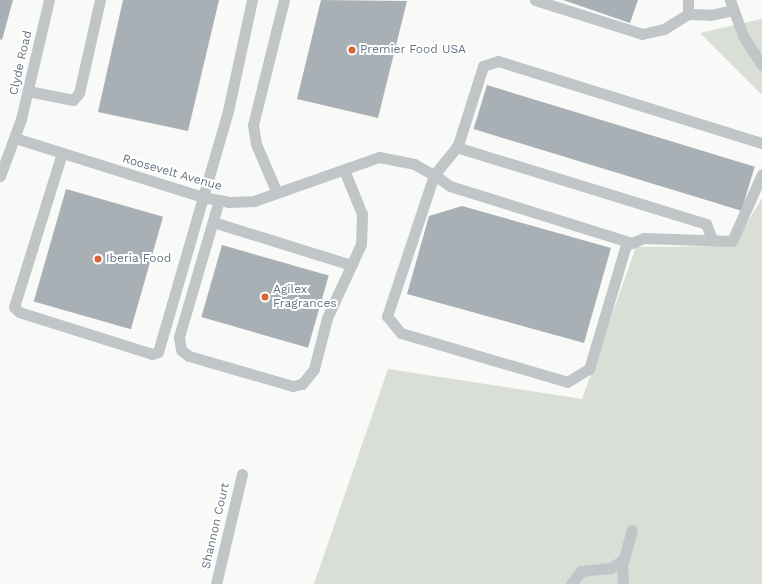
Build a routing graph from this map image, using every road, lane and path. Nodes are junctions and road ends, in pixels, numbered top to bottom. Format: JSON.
{"nodes":[{"id":1,"x":49,"y":0,"type":"edge"},
{"id":2,"x":100,"y":0,"type":"edge"},
{"id":3,"x":252,"y":0,"type":"edge"},
{"id":4,"x":284,"y":0,"type":"edge"},
{"id":5,"x":535,"y":0,"type":"edge"},
{"id":6,"x":688,"y":0,"type":"edge"},
{"id":7,"x":731,"y":5,"type":"edge"},
{"id":8,"x":688,"y":14,"type":"junction"},
{"id":9,"x":762,"y":65,"type":"edge"},
{"id":10,"x":28,"y":91,"type":"junction"},
{"id":11,"x":15,"y":138,"type":"junction"},
{"id":12,"x":762,"y":143,"type":"edge"},
{"id":13,"x":456,"y":147,"type":"junction"},
{"id":14,"x":62,"y":153,"type":"junction"},
{"id":15,"x":344,"y":170,"type":"junction"},
{"id":16,"x":762,"y":174,"type":"edge"},
{"id":17,"x":434,"y":175,"type":"junction"},
{"id":18,"x":0,"y":176,"type":"edge"},
{"id":19,"x":277,"y":193,"type":"junction"},
{"id":20,"x":204,"y":198,"type":"junction"},
{"id":21,"x":219,"y":200,"type":"junction"},
{"id":22,"x":213,"y":222,"type":"junction"},
{"id":23,"x":713,"y":241,"type":"junction"},
{"id":24,"x":632,"y":243,"type":"junction"},
{"id":25,"x":351,"y":264,"type":"junction"},
{"id":26,"x":242,"y":474,"type":"dead end"},
{"id":27,"x":632,"y":530,"type":"dead end"},
{"id":28,"x":622,"y":561,"type":"junction"},
{"id":29,"x":216,"y":584,"type":"edge"},
{"id":30,"x":571,"y":584,"type":"edge"},
{"id":31,"x":623,"y":584,"type":"edge"}],
"edges":[{"from":1,"to":10,"type":"street","name":"Clyde Road"},
{"from":2,"to":10,"type":"street"},
{"from":3,"to":20,"type":"street"},
{"from":4,"to":19,"type":"street"},
{"from":5,"to":8,"type":"street"},
{"from":6,"to":8,"type":"street"},
{"from":7,"to":8,"type":"street"},
{"from":7,"to":9,"type":"street"},
{"from":10,"to":11,"type":"street","name":"Clyde Road"},
{"from":11,"to":14,"type":"street","name":"Roosevelt Avenue"},
{"from":11,"to":18,"type":"street","name":"Clyde Road"},
{"from":12,"to":13,"type":"street"},
{"from":13,"to":17,"type":"street"},
{"from":13,"to":23,"type":"street"},
{"from":14,"to":20,"type":"street","name":"Roosevelt Avenue"},
{"from":14,"to":20,"type":"street"},
{"from":15,"to":17,"type":"street","name":"Roosevelt Avenue"},
{"from":15,"to":19,"type":"street","name":"Roosevelt Avenue"},
{"from":15,"to":25,"type":"street"},
{"from":16,"to":23,"type":"street"},
{"from":17,"to":24,"type":"street","name":"Roosevelt Avenue"},
{"from":17,"to":24,"type":"street"},
{"from":19,"to":21,"type":"street","name":"Roosevelt Avenue"},
{"from":20,"to":21,"type":"street","name":"Roosevelt Avenue"},
{"from":21,"to":22,"type":"street"},
{"from":22,"to":25,"type":"street"},
{"from":22,"to":25,"type":"street"},
{"from":23,"to":24,"type":"street"},
{"from":26,"to":29,"type":"street","name":"Shannon Court"},
{"from":27,"to":28,"type":"street"},
{"from":28,"to":30,"type":"street"},
{"from":28,"to":31,"type":"street"}]}
